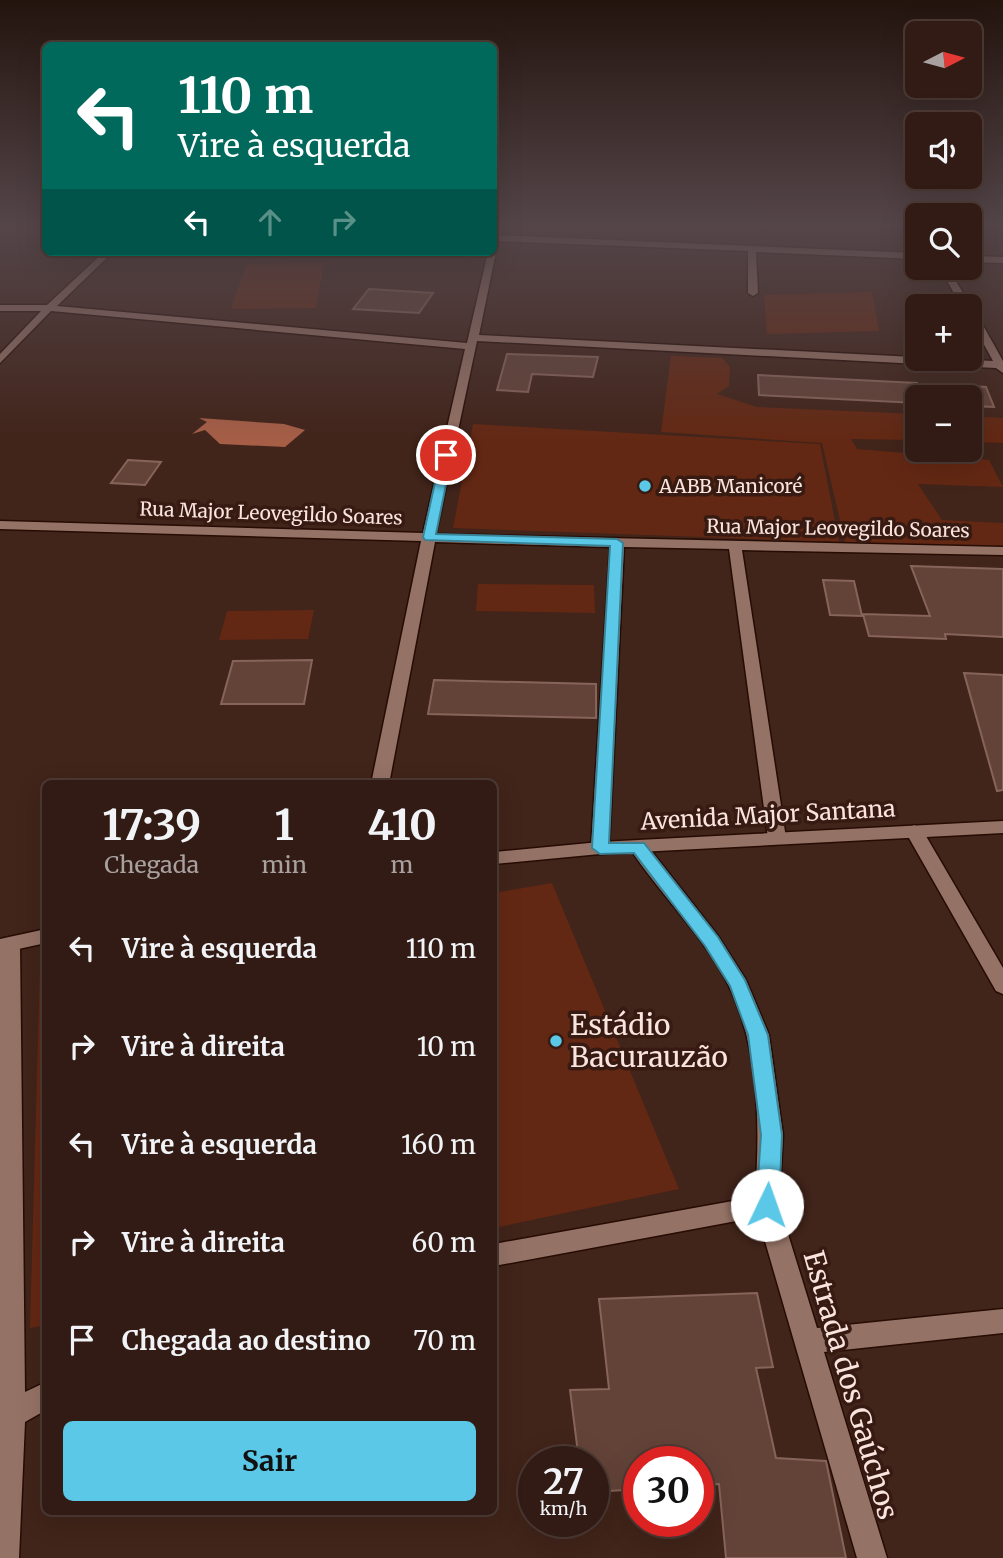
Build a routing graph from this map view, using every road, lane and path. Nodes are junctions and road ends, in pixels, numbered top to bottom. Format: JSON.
{"nodes":[{"id":1,"x":61,"y":297,"type":"edge"},
{"id":2,"x":482,"y":297,"type":"edge"},
{"id":3,"x":49,"y":308,"type":"junction"},
{"id":4,"x":0,"y":309,"type":"edge"},
{"id":5,"x":982,"y":332,"type":"edge"},
{"id":6,"x":471,"y":342,"type":"junction"},
{"id":7,"x":0,"y":360,"type":"edge"},
{"id":8,"x":1002,"y":366,"type":"edge"},
{"id":9,"x":0,"y":524,"type":"edge"},
{"id":10,"x":429,"y":537,"type":"junction"},
{"id":11,"x":617,"y":543,"type":"junction"},
{"id":12,"x":736,"y":545,"type":"junction"},
{"id":13,"x":1003,"y":551,"type":"edge"},
{"id":14,"x":381,"y":780,"type":"edge"},
{"id":15,"x":1003,"y":827,"type":"edge"},
{"id":16,"x":914,"y":831,"type":"junction"},
{"id":17,"x":777,"y":838,"type":"junction"},
{"id":18,"x":638,"y":847,"type":"junction"},
{"id":19,"x":600,"y":848,"type":"junction"},
{"id":20,"x":497,"y":858,"type":"edge"},
{"id":21,"x":42,"y":937,"type":"edge"},
{"id":22,"x":5,"y":945,"type":"edge"},
{"id":23,"x":1003,"y":986,"type":"edge"},
{"id":24,"x":767,"y":1205,"type":"junction"},
{"id":25,"x":497,"y":1254,"type":"edge"},
{"id":26,"x":1003,"y":1321,"type":"edge"},
{"id":27,"x":807,"y":1341,"type":"junction"},
{"id":28,"x":42,"y":1397,"type":"edge"},
{"id":29,"x":11,"y":1414,"type":"junction"},
{"id":30,"x":4,"y":1558,"type":"edge"},
{"id":31,"x":872,"y":1558,"type":"edge"}],
"edges":[{"from":1,"to":3,"type":"street"},
{"from":2,"to":6,"type":"street"},
{"from":3,"to":4,"type":"street"},
{"from":3,"to":6,"type":"street"},
{"from":3,"to":7,"type":"street"},
{"from":5,"to":8,"type":"street"},
{"from":6,"to":8,"type":"street"},
{"from":6,"to":10,"type":"street"},
{"from":9,"to":10,"type":"street","name":"Rua Major Leovegildo Soares"},
{"from":10,"to":11,"type":"street","name":"Rua Major Leovegildo Soares"},
{"from":10,"to":14,"type":"street"},
{"from":11,"to":12,"type":"street","name":"Rua Major Leovegildo Soares"},
{"from":11,"to":19,"type":"street"},
{"from":12,"to":13,"type":"street","name":"Rua Major Leovegildo Soares"},
{"from":12,"to":17,"type":"street"},
{"from":15,"to":16,"type":"street","name":"Avenida Major Santana"},
{"from":16,"to":17,"type":"street","name":"Avenida Major Santana"},
{"from":16,"to":23,"type":"street"},
{"from":17,"to":18,"type":"street","name":"Avenida Major Santana"},
{"from":18,"to":19,"type":"street","name":"Avenida Major Santana"},
{"from":18,"to":24,"type":"street","name":"Estrada dos Gaúchos"},
{"from":19,"to":20,"type":"street","name":"Avenida Major Santana"},
{"from":21,"to":22,"type":"street"},
{"from":22,"to":29,"type":"street"},
{"from":24,"to":25,"type":"street"},
{"from":24,"to":27,"type":"street","name":"Estrada dos Gaúchos"},
{"from":26,"to":27,"type":"street"},
{"from":27,"to":31,"type":"street","name":"Estrada dos Gaúchos"},
{"from":28,"to":29,"type":"street"},
{"from":29,"to":30,"type":"street"}]}
